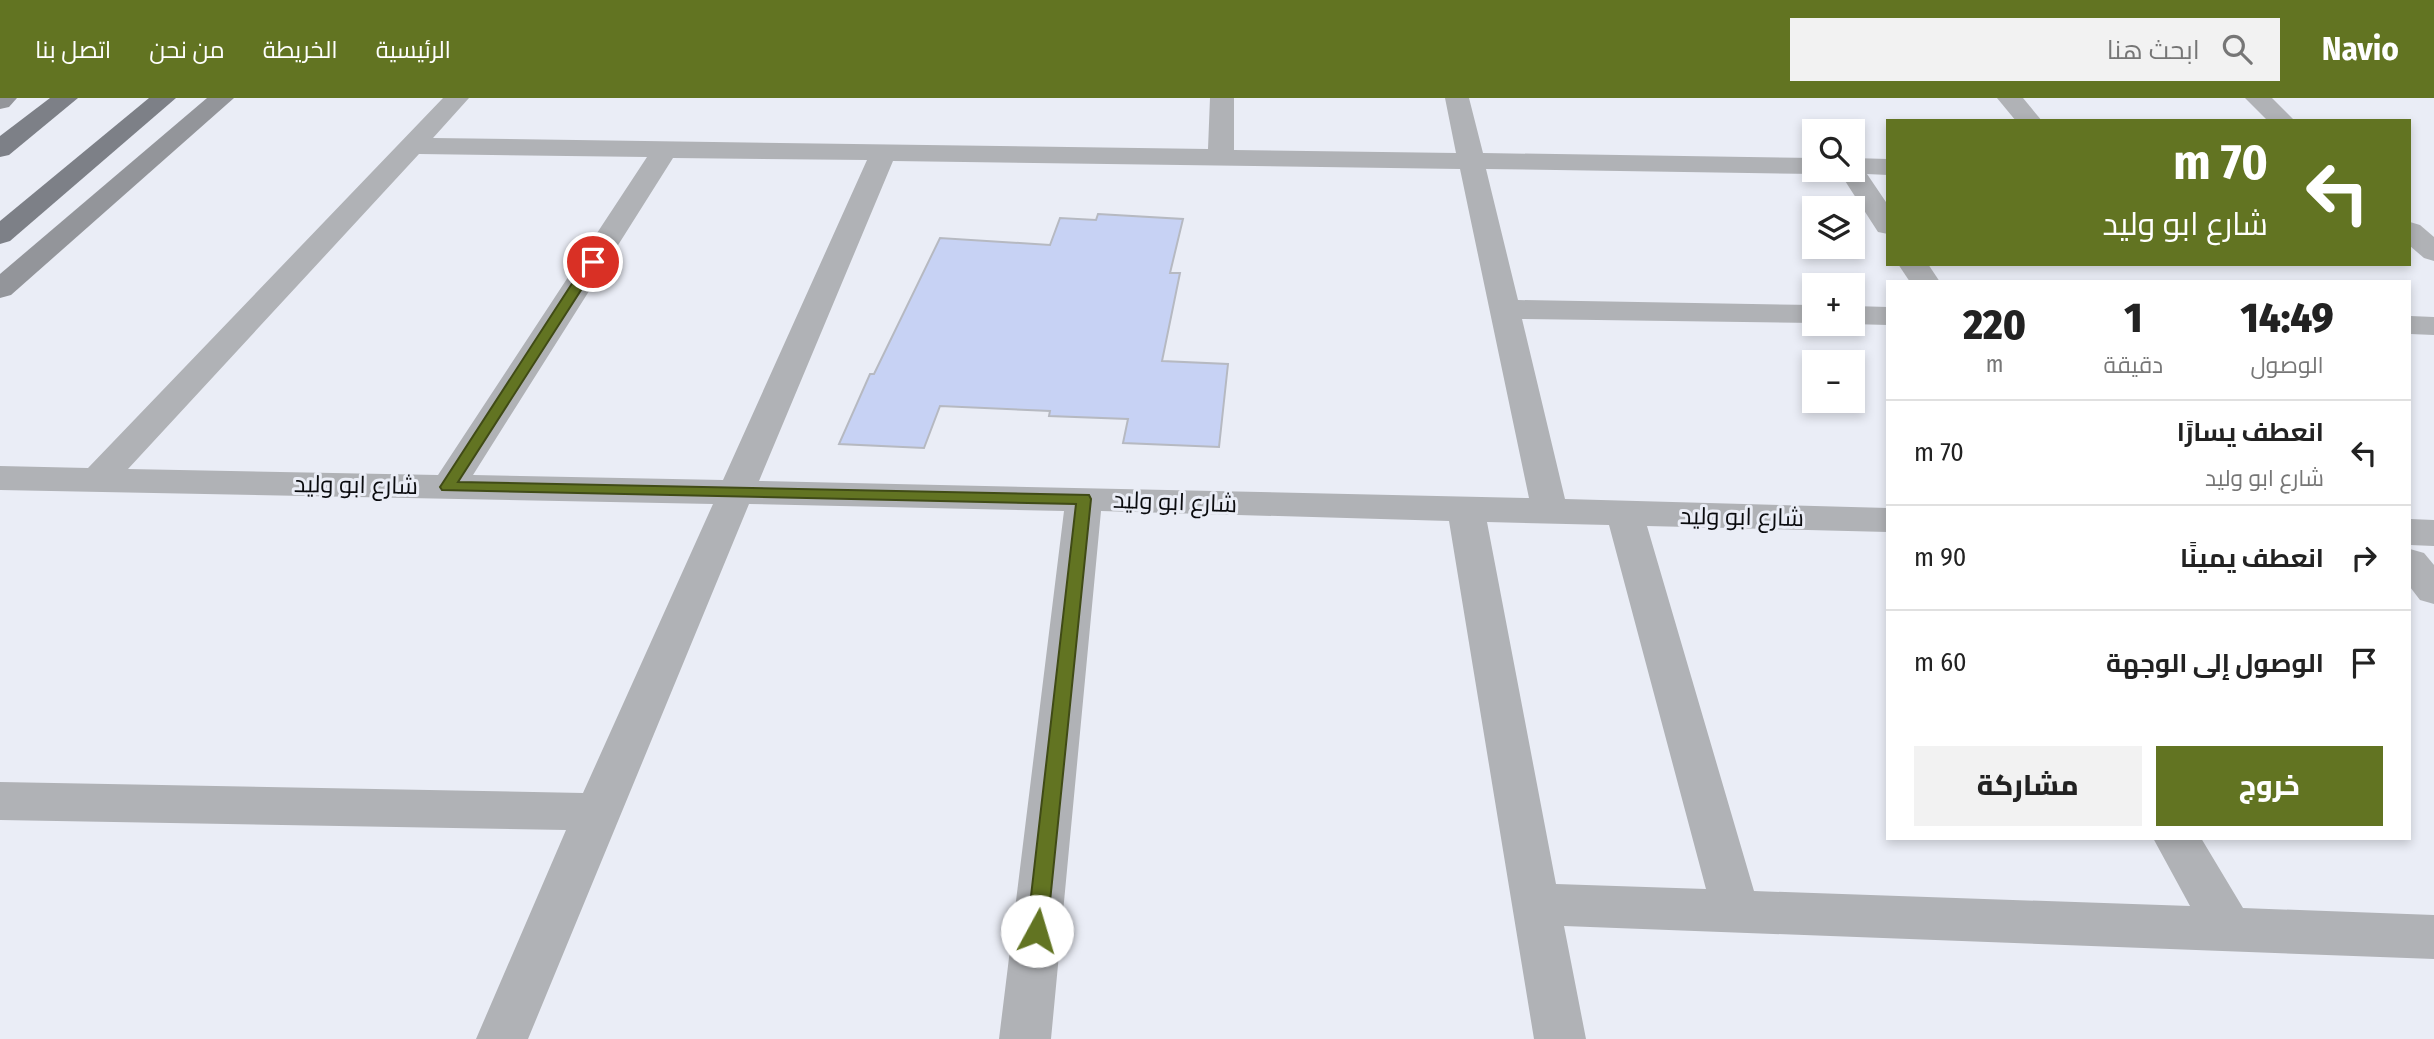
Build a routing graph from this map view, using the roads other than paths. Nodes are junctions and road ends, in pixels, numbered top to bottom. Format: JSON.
{"nodes":[{"id":1,"x":5,"y":98,"type":"edge"},
{"id":2,"x":66,"y":98,"type":"edge"},
{"id":3,"x":164,"y":98,"type":"edge"},
{"id":4,"x":222,"y":98,"type":"edge"},
{"id":5,"x":457,"y":98,"type":"edge"},
{"id":6,"x":1222,"y":98,"type":"edge"},
{"id":7,"x":1457,"y":98,"type":"edge"},
{"id":8,"x":2009,"y":98,"type":"edge"},
{"id":9,"x":2257,"y":98,"type":"edge"},
{"id":10,"x":0,"y":102,"type":"edge"},
{"id":11,"x":2028,"y":119,"type":"edge"},
{"id":12,"x":2281,"y":119,"type":"edge"},
{"id":13,"x":411,"y":146,"type":"junction"},
{"id":14,"x":0,"y":149,"type":"edge"},
{"id":15,"x":665,"y":149,"type":"junction"},
{"id":16,"x":883,"y":153,"type":"junction"},
{"id":17,"x":1221,"y":157,"type":"junction"},
{"id":18,"x":1471,"y":161,"type":"junction"},
{"id":19,"x":1802,"y":166,"type":"edge"},
{"id":20,"x":1886,"y":167,"type":"edge"},
{"id":21,"x":1865,"y":168,"type":"edge"},
{"id":22,"x":1861,"y":182,"type":"edge"},
{"id":23,"x":1886,"y":223,"type":"edge"},
{"id":24,"x":2411,"y":232,"type":"edge"},
{"id":25,"x":0,"y":235,"type":"edge"},
{"id":26,"x":2434,"y":252,"type":"edge"},
{"id":27,"x":0,"y":289,"type":"edge"},
{"id":28,"x":1504,"y":309,"type":"junction"},
{"id":29,"x":1802,"y":314,"type":"edge"},
{"id":30,"x":1865,"y":315,"type":"edge"},
{"id":31,"x":1886,"y":316,"type":"edge"},
{"id":32,"x":2411,"y":325,"type":"edge"},
{"id":33,"x":2434,"y":326,"type":"edge"},
{"id":34,"x":0,"y":478,"type":"edge"},
{"id":35,"x":98,"y":479,"type":"junction"},
{"id":36,"x":447,"y":487,"type":"junction"},
{"id":37,"x":735,"y":494,"type":"junction"},
{"id":38,"x":1084,"y":499,"type":"junction"},
{"id":39,"x":1466,"y":510,"type":"junction"},
{"id":40,"x":1550,"y":512,"type":"junction"},
{"id":41,"x":1625,"y":514,"type":"junction"},
{"id":42,"x":1886,"y":520,"type":"edge"},
{"id":43,"x":2411,"y":532,"type":"edge"},
{"id":44,"x":2434,"y":533,"type":"edge"},
{"id":45,"x":2411,"y":563,"type":"edge"},
{"id":46,"x":2434,"y":590,"type":"edge"},
{"id":47,"x":0,"y":801,"type":"edge"},
{"id":48,"x":597,"y":812,"type":"junction"},
{"id":49,"x":2177,"y":840,"type":"edge"},
{"id":50,"x":1536,"y":904,"type":"junction"},
{"id":51,"x":1735,"y":911,"type":"junction"},
{"id":52,"x":2228,"y":930,"type":"junction"},
{"id":53,"x":2434,"y":937,"type":"edge"},
{"id":54,"x":502,"y":1039,"type":"edge"},
{"id":55,"x":1025,"y":1039,"type":"edge"},
{"id":56,"x":1560,"y":1039,"type":"edge"}],
"edges":[{"from":1,"to":10,"type":"street"},
{"from":2,"to":14,"type":"main road"},
{"from":3,"to":25,"type":"main road"},
{"from":4,"to":27,"type":"street"},
{"from":5,"to":13,"type":"street"},
{"from":6,"to":17,"type":"street"},
{"from":7,"to":18,"type":"street"},
{"from":8,"to":11,"type":"street"},
{"from":9,"to":12,"type":"street"},
{"from":13,"to":15,"type":"street"},
{"from":13,"to":35,"type":"street"},
{"from":15,"to":16,"type":"street"},
{"from":15,"to":36,"type":"street"},
{"from":16,"to":17,"type":"street"},
{"from":16,"to":37,"type":"street"},
{"from":17,"to":18,"type":"street"},
{"from":18,"to":19,"type":"street"},
{"from":18,"to":28,"type":"street"},
{"from":20,"to":21,"type":"street"},
{"from":22,"to":23,"type":"street"},
{"from":24,"to":26,"type":"street"},
{"from":28,"to":29,"type":"street"},
{"from":28,"to":40,"type":"street"},
{"from":30,"to":31,"type":"street"},
{"from":32,"to":33,"type":"street"},
{"from":34,"to":35,"type":"street","name":"شارع ابو وليد"},
{"from":35,"to":36,"type":"street","name":"شارع ابو وليد"},
{"from":36,"to":37,"type":"street","name":"شارع ابو وليد"},
{"from":37,"to":38,"type":"street","name":"شارع ابو وليد"},
{"from":37,"to":48,"type":"street"},
{"from":38,"to":39,"type":"street","name":"شارع ابو وليد"},
{"from":38,"to":55,"type":"street"},
{"from":39,"to":40,"type":"street","name":"شارع ابو وليد"},
{"from":39,"to":50,"type":"street"},
{"from":40,"to":41,"type":"street","name":"شارع ابو وليد"},
{"from":41,"to":42,"type":"street","name":"شارع ابو وليد"},
{"from":41,"to":51,"type":"street"},
{"from":43,"to":44,"type":"street"},
{"from":45,"to":46,"type":"street"},
{"from":47,"to":48,"type":"street"},
{"from":48,"to":54,"type":"street"},
{"from":49,"to":52,"type":"street"},
{"from":50,"to":51,"type":"street"},
{"from":50,"to":56,"type":"street"},
{"from":51,"to":52,"type":"street"},
{"from":52,"to":53,"type":"street"}]}
